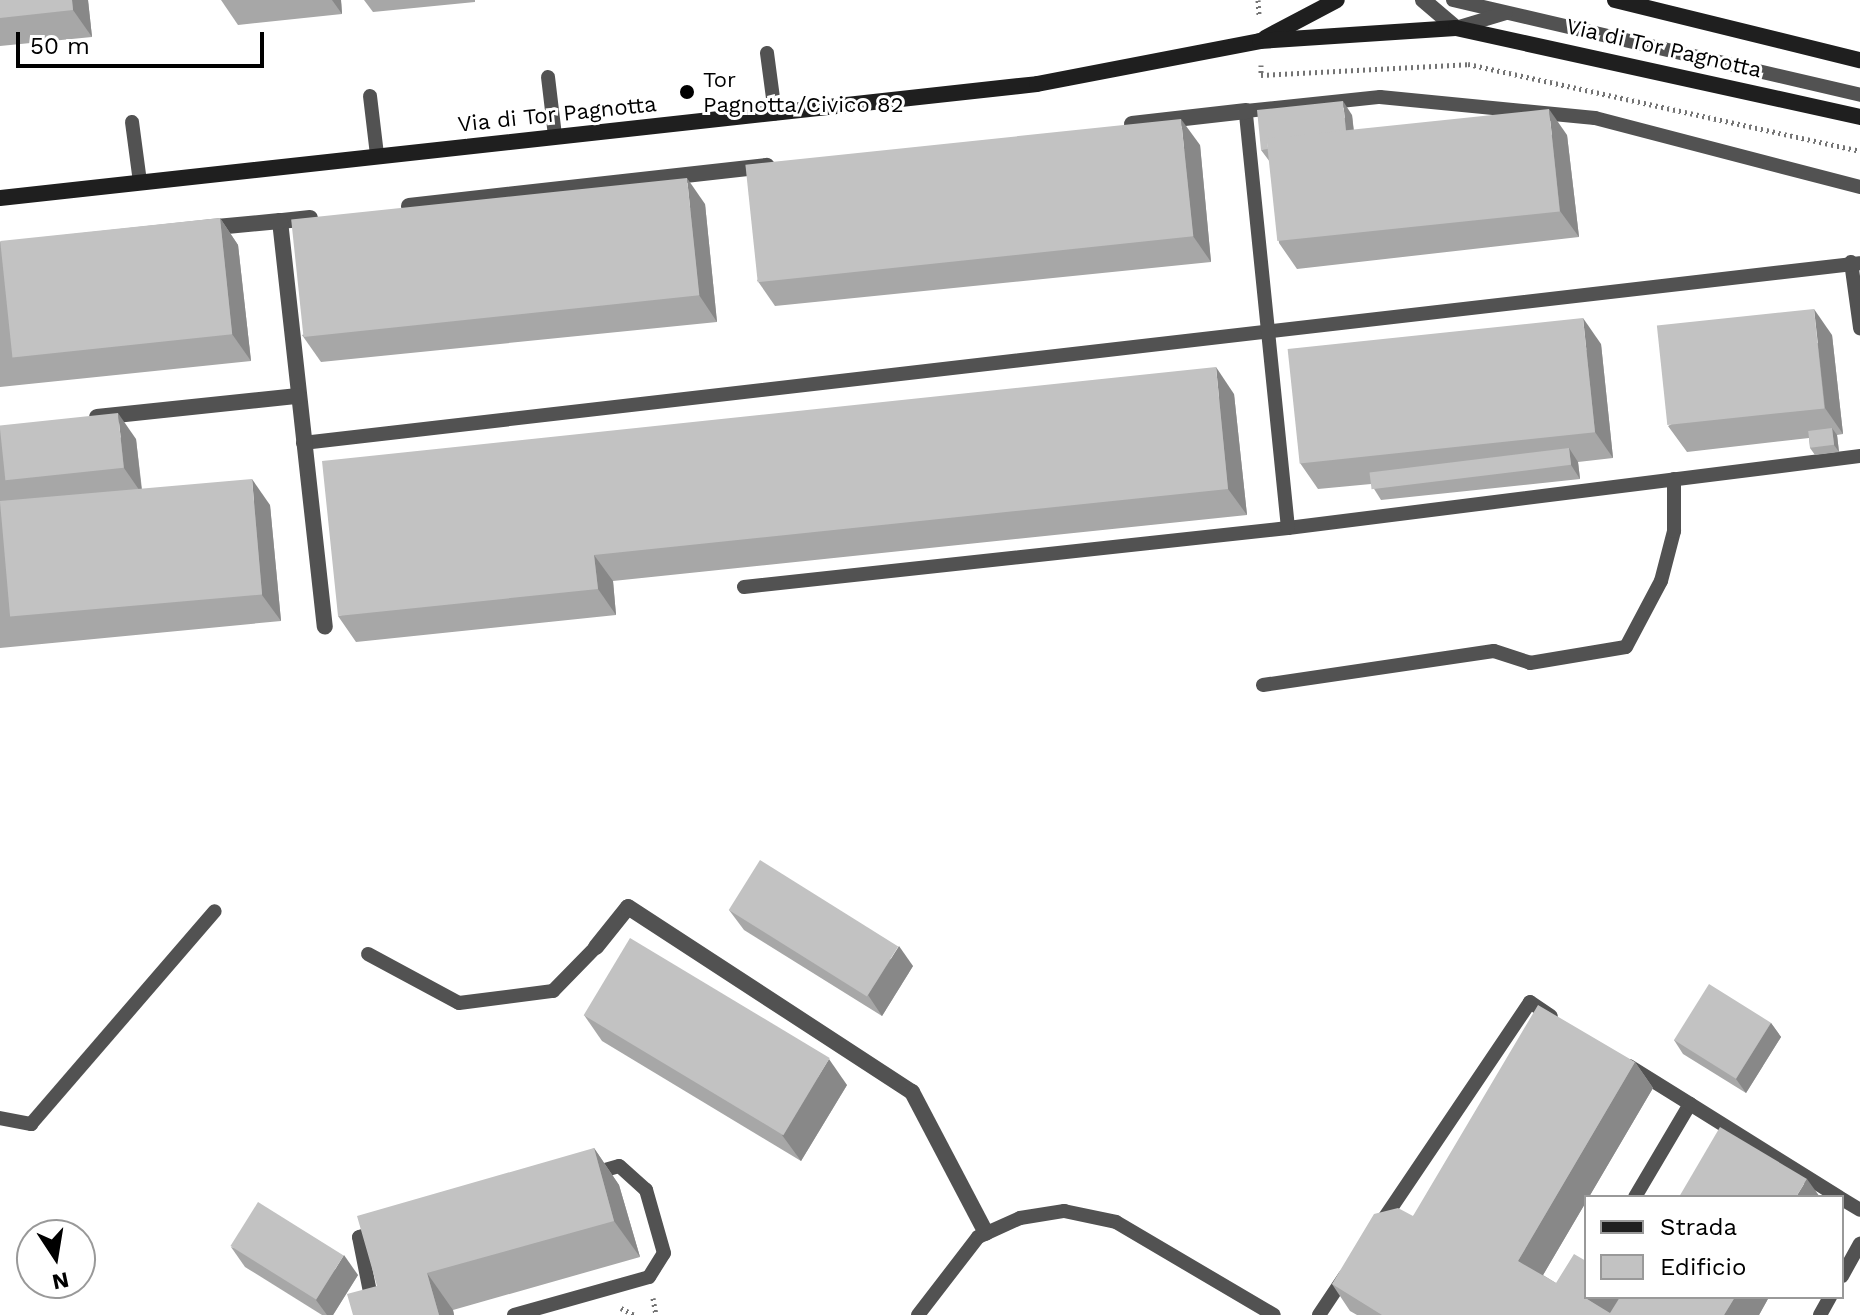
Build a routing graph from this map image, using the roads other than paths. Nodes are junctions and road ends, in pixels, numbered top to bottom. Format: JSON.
{"nodes":[{"id":1,"x":1337,"y":0,"type":"edge"},
{"id":2,"x":1423,"y":0,"type":"edge"},
{"id":3,"x":1453,"y":0,"type":"edge"},
{"id":4,"x":1615,"y":0,"type":"edge"},
{"id":5,"x":1510,"y":12,"type":"junction"},
{"id":6,"x":1456,"y":28,"type":"junction"},
{"id":7,"x":1260,"y":41,"type":"junction"},
{"id":8,"x":767,"y":53,"type":"dead end"},
{"id":9,"x":1860,"y":60,"type":"edge"},
{"id":10,"x":548,"y":77,"type":"dead end"},
{"id":11,"x":1860,"y":95,"type":"edge"},
{"id":12,"x":370,"y":96,"type":"dead end"},
{"id":13,"x":1246,"y":111,"type":"junction"},
{"id":14,"x":775,"y":113,"type":"junction"},
{"id":15,"x":1860,"y":117,"type":"edge"},
{"id":16,"x":132,"y":122,"type":"dead end"},
{"id":17,"x":1119,"y":125,"type":"edge"},
{"id":18,"x":555,"y":136,"type":"junction"},
{"id":19,"x":377,"y":155,"type":"junction"},
{"id":20,"x":787,"y":163,"type":"edge"},
{"id":21,"x":140,"y":182,"type":"junction"},
{"id":22,"x":1860,"y":187,"type":"edge"},
{"id":23,"x":0,"y":198,"type":"edge"},
{"id":24,"x":391,"y":208,"type":"edge"},
{"id":25,"x":328,"y":216,"type":"edge"},
{"id":26,"x":280,"y":221,"type":"junction"},
{"id":27,"x":187,"y":230,"type":"edge"},
{"id":28,"x":1856,"y":262,"type":"edge"},
{"id":29,"x":1860,"y":328,"type":"edge"},
{"id":30,"x":1267,"y":329,"type":"junction"},
{"id":31,"x":298,"y":396,"type":"junction"},
{"id":32,"x":77,"y":419,"type":"edge"},
{"id":33,"x":303,"y":443,"type":"junction"},
{"id":34,"x":1860,"y":456,"type":"edge"},
{"id":35,"x":1674,"y":479,"type":"junction"},
{"id":36,"x":1288,"y":528,"type":"junction"},
{"id":37,"x":744,"y":587,"type":"dead end"},
{"id":38,"x":325,"y":627,"type":"dead end"},
{"id":39,"x":1263,"y":685,"type":"dead end"},
{"id":40,"x":215,"y":911,"type":"dead end"},
{"id":41,"x":596,"y":947,"type":"joint"},
{"id":42,"x":368,"y":954,"type":"dead end"},
{"id":43,"x":1570,"y":1027,"type":"edge"},
{"id":44,"x":1610,"y":1053,"type":"edge"},
{"id":45,"x":1690,"y":1104,"type":"junction"},
{"id":46,"x":0,"y":1118,"type":"edge"},
{"id":47,"x":573,"y":1179,"type":"edge"},
{"id":48,"x":1636,"y":1195,"type":"edge"},
{"id":49,"x":1836,"y":1195,"type":"edge"},
{"id":50,"x":390,"y":1229,"type":"edge"},
{"id":51,"x":986,"y":1233,"type":"junction"},
{"id":52,"x":1372,"y":1237,"type":"edge"},
{"id":53,"x":1860,"y":1244,"type":"edge"},
{"id":54,"x":1354,"y":1263,"type":"edge"},
{"id":55,"x":1844,"y":1272,"type":"edge"},
{"id":56,"x":368,"y":1315,"type":"edge"},
{"id":57,"x":514,"y":1315,"type":"edge"},
{"id":58,"x":918,"y":1315,"type":"edge"},
{"id":59,"x":1274,"y":1315,"type":"edge"},
{"id":60,"x":1319,"y":1315,"type":"edge"}],
"edges":[{"from":1,"to":7,"type":"street","name":"Via di Tor Pagnotta"},
{"from":2,"to":6,"type":"street"},
{"from":3,"to":5,"type":"lane","name":"Via di Tor Pagnotta"},
{"from":4,"to":9,"type":"street","name":"Via di Tor Pagnotta"},
{"from":5,"to":6,"type":"lane","name":"Via di Tor Pagnotta"},
{"from":5,"to":11,"type":"lane","name":"Via di Tor Pagnotta"},
{"from":6,"to":7,"type":"street","name":"Via di Tor Pagnotta"},
{"from":6,"to":15,"type":"street","name":"Via di Tor Pagnotta"},
{"from":7,"to":14,"type":"street","name":"Via di Tor Pagnotta"},
{"from":8,"to":14,"type":"lane"},
{"from":10,"to":18,"type":"lane"},
{"from":12,"to":19,"type":"lane"},
{"from":13,"to":17,"type":"street"},
{"from":13,"to":22,"type":"lane"},
{"from":13,"to":30,"type":"lane"},
{"from":14,"to":18,"type":"street","name":"Via di Tor Pagnotta"},
{"from":16,"to":21,"type":"lane"},
{"from":18,"to":19,"type":"street","name":"Via di Tor Pagnotta"},
{"from":19,"to":21,"type":"street","name":"Via di Tor Pagnotta"},
{"from":20,"to":24,"type":"street"},
{"from":21,"to":23,"type":"street","name":"Via di Tor Pagnotta"},
{"from":25,"to":26,"type":"street"},
{"from":26,"to":27,"type":"street"},
{"from":26,"to":31,"type":"street"},
{"from":28,"to":29,"type":"lane"},
{"from":28,"to":30,"type":"lane"},
{"from":30,"to":33,"type":"lane"},
{"from":30,"to":36,"type":"lane"},
{"from":31,"to":32,"type":"street"},
{"from":31,"to":33,"type":"street"},
{"from":33,"to":38,"type":"street"},
{"from":34,"to":35,"type":"lane"},
{"from":35,"to":36,"type":"lane"},
{"from":35,"to":39,"type":"lane"},
{"from":36,"to":37,"type":"lane"},
{"from":40,"to":46,"type":"lane"},
{"from":41,"to":42,"type":"lane"},
{"from":41,"to":51,"type":"street"},
{"from":43,"to":52,"type":"lane"},
{"from":44,"to":45,"type":"lane"},
{"from":45,"to":48,"type":"lane"},
{"from":45,"to":49,"type":"lane"},
{"from":47,"to":57,"type":"lane"},
{"from":50,"to":56,"type":"lane"},
{"from":51,"to":58,"type":"lane"},
{"from":51,"to":59,"type":"lane"},
{"from":53,"to":55,"type":"lane"},
{"from":54,"to":60,"type":"lane"}]}
